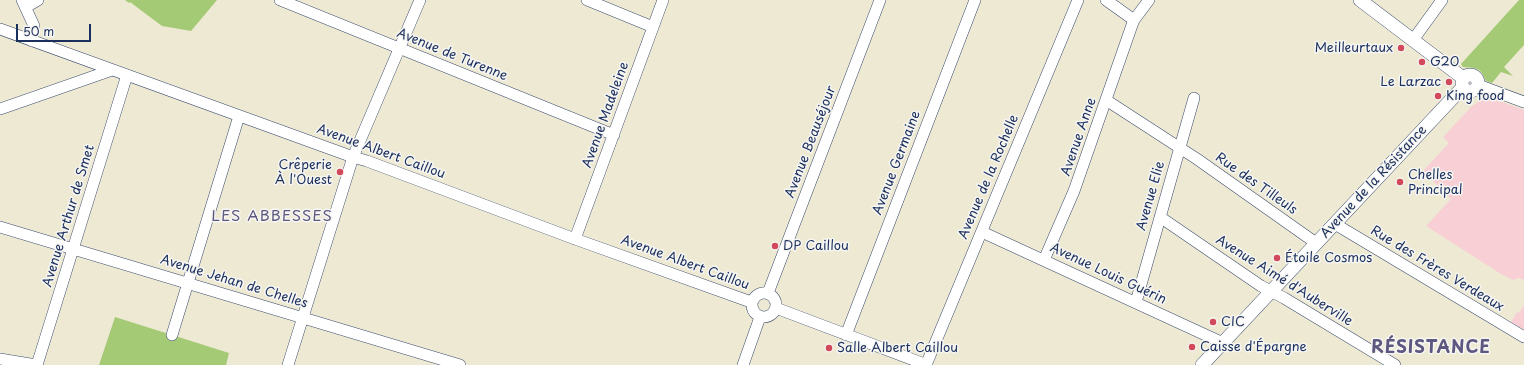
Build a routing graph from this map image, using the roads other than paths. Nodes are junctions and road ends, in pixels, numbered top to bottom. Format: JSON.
{"nodes":[{"id":1,"x":38,"y":0,"type":"edge"},
{"id":2,"x":280,"y":0,"type":"edge"},
{"id":3,"x":420,"y":0,"type":"edge"},
{"id":4,"x":587,"y":0,"type":"edge"},
{"id":5,"x":663,"y":0,"type":"edge"},
{"id":6,"x":880,"y":0,"type":"edge"},
{"id":7,"x":975,"y":0,"type":"edge"},
{"id":8,"x":1078,"y":0,"type":"edge"},
{"id":9,"x":1106,"y":0,"type":"edge"},
{"id":10,"x":1149,"y":0,"type":"edge"},
{"id":11,"x":1360,"y":0,"type":"edge"},
{"id":12,"x":1442,"y":0,"type":"edge"},
{"id":13,"x":24,"y":4,"type":"edge"},
{"id":14,"x":1134,"y":20,"type":"junction"},
{"id":15,"x":653,"y":27,"type":"junction"},
{"id":16,"x":0,"y":29,"type":"edge"},
{"id":17,"x":1413,"y":40,"type":"junction"},
{"id":18,"x":32,"y":41,"type":"junction"},
{"id":19,"x":399,"y":48,"type":"junction"},
{"id":20,"x":112,"y":70,"type":"junction"},
{"id":21,"x":127,"y":75,"type":"junction"},
{"id":22,"x":1463,"y":82,"type":"junction"},
{"id":23,"x":1478,"y":85,"type":"joint"},
{"id":24,"x":1194,"y":98,"type":"dead end"},
{"id":25,"x":1106,"y":100,"type":"junction"},
{"id":26,"x":1524,"y":102,"type":"edge"},
{"id":27,"x":0,"y":109,"type":"edge"},
{"id":28,"x":239,"y":116,"type":"junction"},
{"id":29,"x":614,"y":135,"type":"junction"},
{"id":30,"x":1180,"y":147,"type":"junction"},
{"id":31,"x":353,"y":157,"type":"junction"},
{"id":32,"x":1160,"y":217,"type":"junction"},
{"id":33,"x":1335,"y":224,"type":"junction"},
{"id":34,"x":0,"y":227,"type":"edge"},
{"id":35,"x":982,"y":232,"type":"junction"},
{"id":36,"x":575,"y":239,"type":"junction"},
{"id":37,"x":1316,"y":243,"type":"junction"},
{"id":38,"x":73,"y":249,"type":"junction"},
{"id":39,"x":1044,"y":260,"type":"junction"},
{"id":40,"x":188,"y":284,"type":"junction"},
{"id":41,"x":1271,"y":292,"type":"junction"},
{"id":42,"x":768,"y":293,"type":"junction"},
{"id":43,"x":751,"y":302,"type":"junction"},
{"id":44,"x":1136,"y":302,"type":"junction"},
{"id":45,"x":776,"y":308,"type":"junction"},
{"id":46,"x":303,"y":317,"type":"junction"},
{"id":47,"x":760,"y":317,"type":"junction"},
{"id":48,"x":172,"y":335,"type":"dead end"},
{"id":49,"x":846,"y":335,"type":"junction"},
{"id":50,"x":1524,"y":337,"type":"edge"},
{"id":51,"x":1223,"y":343,"type":"junction"},
{"id":52,"x":0,"y":359,"type":"edge"},
{"id":53,"x":37,"y":365,"type":"edge"},
{"id":54,"x":288,"y":365,"type":"edge"},
{"id":55,"x":460,"y":365,"type":"edge"},
{"id":56,"x":743,"y":365,"type":"edge"},
{"id":57,"x":927,"y":365,"type":"edge"},
{"id":58,"x":1202,"y":365,"type":"edge"},
{"id":59,"x":1395,"y":365,"type":"edge"}],
"edges":[{"from":1,"to":13,"type":"street"},
{"from":2,"to":19,"type":"street","name":"Avenue de Turenne"},
{"from":3,"to":19,"type":"street"},
{"from":4,"to":15,"type":"street"},
{"from":5,"to":15,"type":"street","name":"Avenue Madeleine"},
{"from":6,"to":42,"type":"street","name":"Avenue Beauséjour"},
{"from":7,"to":49,"type":"street","name":"Avenue Germaine"},
{"from":8,"to":35,"type":"street","name":"Avenue de la Rochelle"},
{"from":9,"to":14,"type":"street"},
{"from":10,"to":14,"type":"street","name":"Avenue Anne"},
{"from":11,"to":17,"type":"street"},
{"from":12,"to":17,"type":"street"},
{"from":13,"to":18,"type":"street"},
{"from":14,"to":25,"type":"street","name":"Avenue Anne"},
{"from":15,"to":29,"type":"street","name":"Avenue Madeleine"},
{"from":16,"to":18,"type":"street","name":"Avenue Albert Caillou"},
{"from":17,"to":22,"type":"street"},
{"from":18,"to":20,"type":"street","name":"Avenue Albert Caillou"},
{"from":19,"to":29,"type":"street","name":"Avenue de Turenne"},
{"from":19,"to":31,"type":"street"},
{"from":20,"to":21,"type":"street","name":"Avenue Albert Caillou"},
{"from":20,"to":27,"type":"street"},
{"from":21,"to":28,"type":"street","name":"Avenue Albert Caillou"},
{"from":21,"to":38,"type":"street","name":"Avenue Arthur de Smet"},
{"from":22,"to":23,"type":"street"},
{"from":22,"to":33,"type":"street","name":"Avenue de la Résistance"},
{"from":23,"to":26,"type":"street"},
{"from":24,"to":30,"type":"street","name":"Avenue Elie"},
{"from":25,"to":30,"type":"street","name":"Rue des Tilleuls"},
{"from":25,"to":39,"type":"street","name":"Avenue Anne"},
{"from":28,"to":31,"type":"street","name":"Avenue Albert Caillou"},
{"from":28,"to":40,"type":"street"},
{"from":29,"to":36,"type":"street","name":"Avenue Madeleine"},
{"from":30,"to":32,"type":"street","name":"Avenue Elie"},
{"from":30,"to":37,"type":"street","name":"Rue des Tilleuls"},
{"from":31,"to":36,"type":"street","name":"Avenue Albert Caillou"},
{"from":31,"to":46,"type":"street"},
{"from":32,"to":41,"type":"street","name":"Avenue Aimé d'Auberville"},
{"from":32,"to":44,"type":"street","name":"Avenue Elie"},
{"from":33,"to":37,"type":"street","name":"Avenue de la Résistance"},
{"from":33,"to":50,"type":"street","name":"Rue des Frères Verdeaux"},
{"from":34,"to":38,"type":"street","name":"Avenue Jehan de Chelles"},
{"from":35,"to":39,"type":"street","name":"Avenue Louis Guérin"},
{"from":35,"to":57,"type":"street","name":"Avenue de la Rochelle"},
{"from":36,"to":43,"type":"street","name":"Avenue Albert Caillou"},
{"from":37,"to":41,"type":"street","name":"Avenue de la Résistance"},
{"from":38,"to":40,"type":"street","name":"Avenue Jehan de Chelles"},
{"from":38,"to":53,"type":"street","name":"Avenue Arthur de Smet"},
{"from":39,"to":44,"type":"street","name":"Avenue Louis Guérin"},
{"from":40,"to":46,"type":"street","name":"Avenue Jehan de Chelles"},
{"from":40,"to":48,"type":"street"},
{"from":41,"to":51,"type":"street","name":"Avenue de la Résistance"},
{"from":41,"to":59,"type":"street","name":"Avenue Aimé d'Auberville"},
{"from":42,"to":43,"type":"street"},
{"from":42,"to":45,"type":"street"},
{"from":43,"to":47,"type":"street"},
{"from":44,"to":51,"type":"street","name":"Avenue Louis Guérin"},
{"from":45,"to":47,"type":"street"},
{"from":45,"to":49,"type":"street"},
{"from":46,"to":54,"type":"street"},
{"from":46,"to":55,"type":"street","name":"Avenue Jehan de Chelles"},
{"from":47,"to":56,"type":"street"},
{"from":49,"to":57,"type":"street"},
{"from":51,"to":58,"type":"street","name":"Avenue de la Résistance"},
{"from":52,"to":53,"type":"street"}]}
